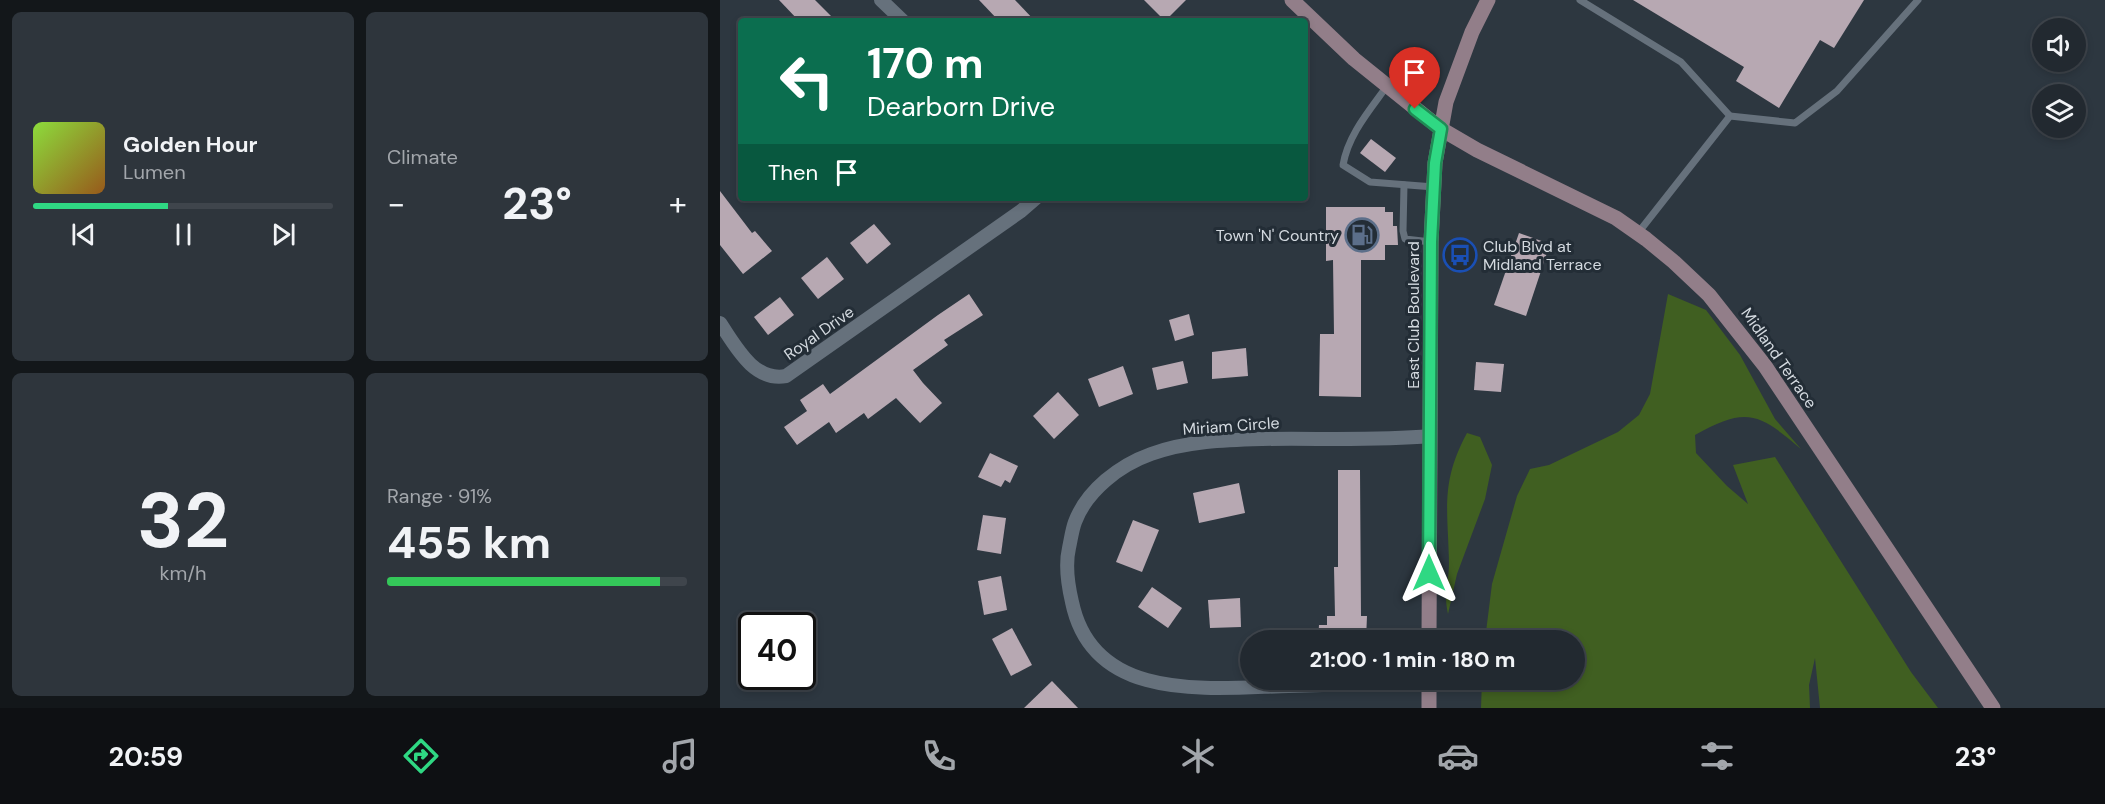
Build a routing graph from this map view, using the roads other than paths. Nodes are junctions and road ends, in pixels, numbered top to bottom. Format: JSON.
{"nodes":[{"id":1,"x":881,"y":0,"type":"edge"},
{"id":2,"x":1292,"y":0,"type":"edge"},
{"id":3,"x":1488,"y":0,"type":"edge"},
{"id":4,"x":1580,"y":0,"type":"edge"},
{"id":5,"x":1918,"y":0,"type":"edge"},
{"id":6,"x":900,"y":18,"type":"edge"},
{"id":7,"x":1387,"y":86,"type":"junction"},
{"id":8,"x":1730,"y":116,"type":"junction"},
{"id":9,"x":1441,"y":129,"type":"junction"},
{"id":10,"x":1404,"y":185,"type":"junction"},
{"id":11,"x":1434,"y":187,"type":"junction"},
{"id":12,"x":1033,"y":201,"type":"edge"},
{"id":13,"x":1638,"y":233,"type":"junction"},
{"id":14,"x":1431,"y":242,"type":"junction"},
{"id":15,"x":721,"y":327,"type":"edge"},
{"id":16,"x":1430,"y":436,"type":"junction"},
{"id":17,"x":1429,"y":630,"type":"edge"},
{"id":18,"x":1240,"y":688,"type":"edge"},
{"id":19,"x":1429,"y":690,"type":"edge"},
{"id":20,"x":1429,"y":708,"type":"edge"},
{"id":21,"x":1993,"y":708,"type":"edge"}],
"edges":[{"from":1,"to":6,"type":"street"},
{"from":2,"to":7,"type":"street","name":"Midland Terrace"},
{"from":3,"to":9,"type":"street","name":"East Club Boulevard"},
{"from":4,"to":8,"type":"lane"},
{"from":5,"to":8,"type":"lane"},
{"from":7,"to":9,"type":"street","name":"Midland Terrace"},
{"from":7,"to":10,"type":"lane"},
{"from":8,"to":13,"type":"lane"},
{"from":9,"to":11,"type":"street","name":"East Club Boulevard"},
{"from":9,"to":13,"type":"street","name":"Midland Terrace"},
{"from":10,"to":11,"type":"lane"},
{"from":10,"to":14,"type":"lane"},
{"from":11,"to":14,"type":"street","name":"East Club Boulevard"},
{"from":12,"to":15,"type":"street","name":"Royal Drive"},
{"from":13,"to":21,"type":"street","name":"Midland Terrace"},
{"from":14,"to":16,"type":"street","name":"East Club Boulevard"},
{"from":16,"to":17,"type":"street","name":"East Club Boulevard"},
{"from":16,"to":18,"type":"street","name":"Miriam Circle"},
{"from":19,"to":20,"type":"street"}]}
